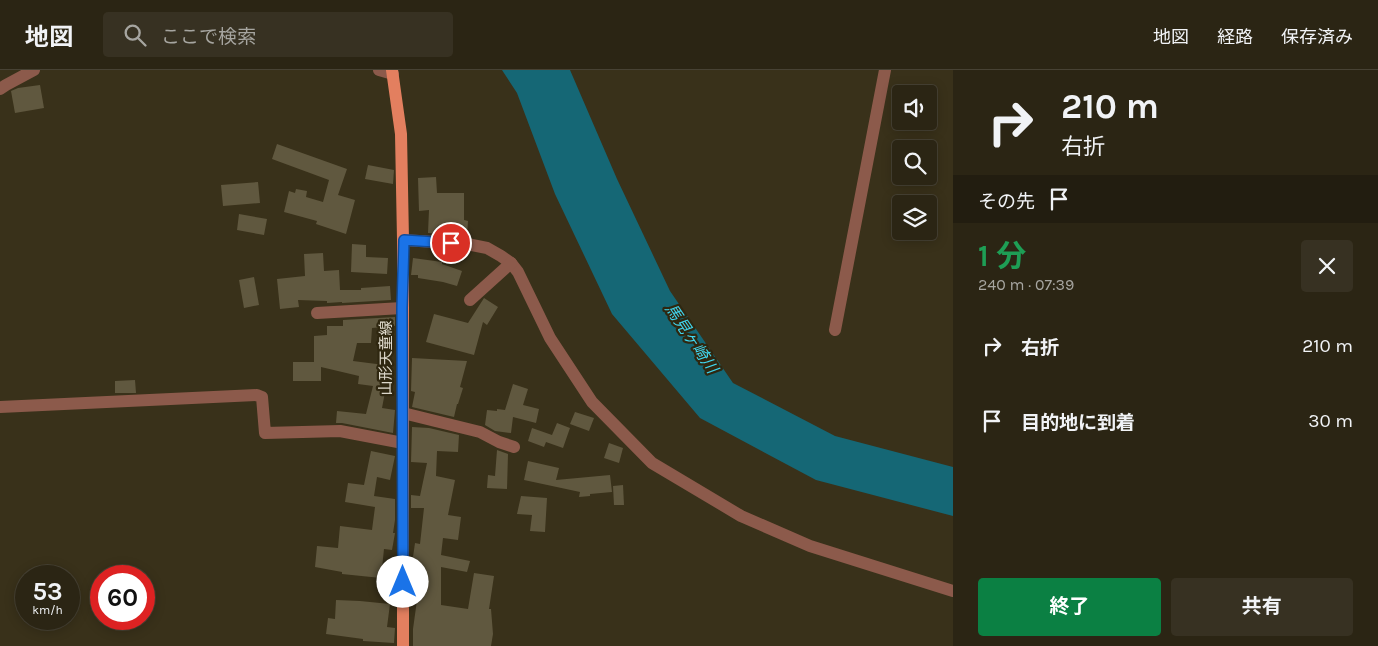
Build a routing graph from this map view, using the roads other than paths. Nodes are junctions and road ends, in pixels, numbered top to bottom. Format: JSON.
{"nodes":[{"id":1,"x":34,"y":70,"type":"edge"},
{"id":2,"x":379,"y":70,"type":"edge"},
{"id":3,"x":885,"y":70,"type":"edge"},
{"id":4,"x":392,"y":72,"type":"edge"},
{"id":5,"x":0,"y":89,"type":"edge"},
{"id":6,"x":404,"y":240,"type":"junction"},
{"id":7,"x":511,"y":263,"type":"junction"},
{"id":8,"x":470,"y":300,"type":"dead end"},
{"id":9,"x":402,"y":308,"type":"junction"},
{"id":10,"x":317,"y":314,"type":"dead end"},
{"id":11,"x":835,"y":330,"type":"dead end"},
{"id":12,"x":0,"y":407,"type":"edge"},
{"id":13,"x":403,"y":413,"type":"junction"},
{"id":14,"x":403,"y":443,"type":"junction"},
{"id":15,"x":514,"y":447,"type":"dead end"},
{"id":16,"x":953,"y":591,"type":"edge"},
{"id":17,"x":402,"y":646,"type":"edge"}],
"edges":[{"from":1,"to":5,"type":"lane"},
{"from":2,"to":4,"type":"lane"},
{"from":3,"to":11,"type":"lane"},
{"from":4,"to":6,"type":"main road","name":"山形天童線"},
{"from":6,"to":7,"type":"lane"},
{"from":6,"to":9,"type":"main road","name":"山形天童線"},
{"from":7,"to":8,"type":"lane"},
{"from":7,"to":16,"type":"lane"},
{"from":9,"to":10,"type":"lane"},
{"from":9,"to":13,"type":"main road","name":"山形天童線"},
{"from":12,"to":14,"type":"lane"},
{"from":13,"to":14,"type":"main road","name":"山形天童線"},
{"from":13,"to":15,"type":"lane"},
{"from":14,"to":17,"type":"main road","name":"山形天童線"}]}
